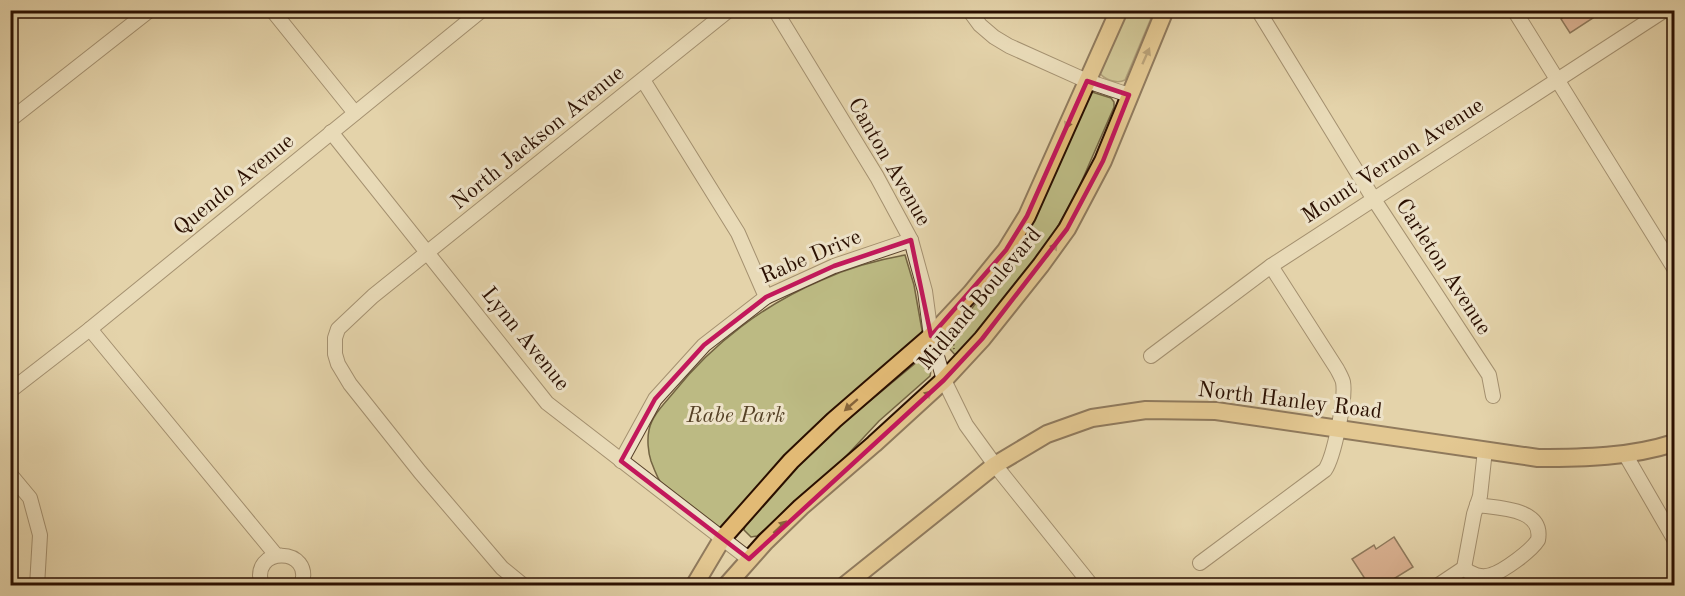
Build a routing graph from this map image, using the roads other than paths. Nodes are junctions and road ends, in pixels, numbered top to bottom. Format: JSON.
{"nodes":[{"id":1,"x":150,"y":10,"type":"edge"},
{"id":2,"x":272,"y":10,"type":"edge"},
{"id":3,"x":482,"y":10,"type":"edge"},
{"id":4,"x":729,"y":10,"type":"edge"},
{"id":5,"x":774,"y":10,"type":"edge"},
{"id":6,"x":969,"y":10,"type":"edge"},
{"id":7,"x":1119,"y":10,"type":"edge"},
{"id":8,"x":1165,"y":10,"type":"edge"},
{"id":9,"x":1258,"y":10,"type":"edge"},
{"id":10,"x":1514,"y":10,"type":"edge"},
{"id":11,"x":1665,"y":10,"type":"edge"},
{"id":12,"x":643,"y":80,"type":"junction"},
{"id":13,"x":1556,"y":80,"type":"junction"},
{"id":14,"x":1087,"y":81,"type":"junction"},
{"id":15,"x":1129,"y":95,"type":"junction"},
{"id":16,"x":355,"y":114,"type":"junction"},
{"id":17,"x":10,"y":120,"type":"edge"},
{"id":18,"x":331,"y":132,"type":"junction"},
{"id":19,"x":1373,"y":198,"type":"junction"},
{"id":20,"x":911,"y":240,"type":"junction"},
{"id":21,"x":428,"y":252,"type":"junction"},
{"id":22,"x":1271,"y":266,"type":"junction"},
{"id":23,"x":1674,"y":268,"type":"edge"},
{"id":24,"x":766,"y":297,"type":"junction"},
{"id":25,"x":90,"y":329,"type":"junction"},
{"id":26,"x":931,"y":336,"type":"junction"},
{"id":27,"x":1151,"y":356,"type":"dead end"},
{"id":28,"x":944,"y":380,"type":"junction"},
{"id":29,"x":10,"y":391,"type":"edge"},
{"id":30,"x":1493,"y":396,"type":"dead end"},
{"id":31,"x":1338,"y":429,"type":"junction"},
{"id":32,"x":1674,"y":443,"type":"edge"},
{"id":33,"x":1485,"y":450,"type":"junction"},
{"id":34,"x":1625,"y":454,"type":"junction"},
{"id":35,"x":621,"y":461,"type":"junction"},
{"id":36,"x":995,"y":465,"type":"junction"},
{"id":37,"x":10,"y":474,"type":"edge"},
{"id":38,"x":1477,"y":504,"type":"junction"},
{"id":39,"x":722,"y":539,"type":"junction"},
{"id":40,"x":1674,"y":539,"type":"edge"},
{"id":41,"x":276,"y":555,"type":"junction"},
{"id":42,"x":749,"y":559,"type":"junction"},
{"id":43,"x":1200,"y":563,"type":"dead end"},
{"id":44,"x":1464,"y":568,"type":"junction"},
{"id":45,"x":37,"y":585,"type":"edge"},
{"id":46,"x":262,"y":585,"type":"edge"},
{"id":47,"x":301,"y":585,"type":"edge"},
{"id":48,"x":524,"y":585,"type":"edge"},
{"id":49,"x":694,"y":585,"type":"edge"},
{"id":50,"x":726,"y":585,"type":"edge"},
{"id":51,"x":843,"y":585,"type":"edge"},
{"id":52,"x":1092,"y":585,"type":"edge"},
{"id":53,"x":1437,"y":585,"type":"edge"}],
"edges":[{"from":1,"to":17,"type":"street"},
{"from":2,"to":16,"type":"street"},
{"from":3,"to":16,"type":"street","name":"Quendo Avenue"},
{"from":4,"to":12,"type":"street","name":"North Jackson Avenue"},
{"from":5,"to":20,"type":"street","name":"Canton Avenue"},
{"from":6,"to":14,"type":"street"},
{"from":7,"to":14,"type":"main road","name":"Midland Boulevard"},
{"from":15,"to":8,"type":"main road","name":"Midland Boulevard","one_way":true},
{"from":9,"to":19,"type":"street","name":"Carleton Avenue"},
{"from":10,"to":13,"type":"street"},
{"from":11,"to":13,"type":"street","name":"Mount Vernon Avenue"},
{"from":12,"to":21,"type":"street","name":"North Jackson Avenue"},
{"from":12,"to":24,"type":"street"},
{"from":13,"to":19,"type":"street","name":"Mount Vernon Avenue"},
{"from":13,"to":23,"type":"street"},
{"from":14,"to":15,"type":"street"},
{"from":14,"to":26,"type":"main road","name":"Midland Boulevard","one_way":true},
{"from":28,"to":15,"type":"main road","name":"Midland Boulevard","one_way":true},
{"from":16,"to":18,"type":"street","name":"Quendo Avenue"},
{"from":18,"to":21,"type":"street","name":"Lynn Avenue"},
{"from":18,"to":25,"type":"street","name":"Quendo Avenue"},
{"from":19,"to":22,"type":"street","name":"Mount Vernon Avenue"},
{"from":19,"to":30,"type":"street","name":"Carleton Avenue"},
{"from":20,"to":24,"type":"street","name":"Rabe Drive"},
{"from":20,"to":26,"type":"street","name":"Canton Avenue"},
{"from":21,"to":35,"type":"street","name":"Lynn Avenue"},
{"from":21,"to":48,"type":"street","name":"North Jackson Avenue"},
{"from":22,"to":27,"type":"street","name":"Mount Vernon Avenue"},
{"from":22,"to":31,"type":"street"},
{"from":24,"to":35,"type":"street","name":"Rabe Drive"},
{"from":25,"to":29,"type":"street","name":"Quendo Avenue"},
{"from":25,"to":41,"type":"street"},
{"from":26,"to":28,"type":"street","name":"Canton Avenue"},
{"from":26,"to":39,"type":"main road","name":"Midland Boulevard","one_way":true},
{"from":28,"to":36,"type":"street","name":"Canton Avenue"},
{"from":42,"to":28,"type":"main road","name":"Midland Boulevard","one_way":true},
{"from":31,"to":33,"type":"main road","name":"North Hanley Road"},
{"from":31,"to":36,"type":"main road","name":"North Hanley Road"},
{"from":31,"to":43,"type":"street"},
{"from":32,"to":34,"type":"main road","name":"North Hanley Road"},
{"from":33,"to":34,"type":"main road","name":"North Hanley Road"},
{"from":33,"to":38,"type":"street"},
{"from":34,"to":40,"type":"street"},
{"from":35,"to":39,"type":"street","name":"Lynn Avenue"},
{"from":36,"to":51,"type":"main road","name":"North Hanley Road"},
{"from":36,"to":52,"type":"street","name":"Canton Avenue"},
{"from":37,"to":45,"type":"street"},
{"from":38,"to":44,"type":"street"},
{"from":38,"to":44,"type":"street"},
{"from":39,"to":42,"type":"street","name":"Lynn Avenue"},
{"from":39,"to":49,"type":"main road","name":"Midland Boulevard"},
{"from":41,"to":46,"type":"street"},
{"from":41,"to":47,"type":"street"},
{"from":42,"to":50,"type":"main road","name":"Midland Boulevard"},
{"from":44,"to":53,"type":"street"}]}
